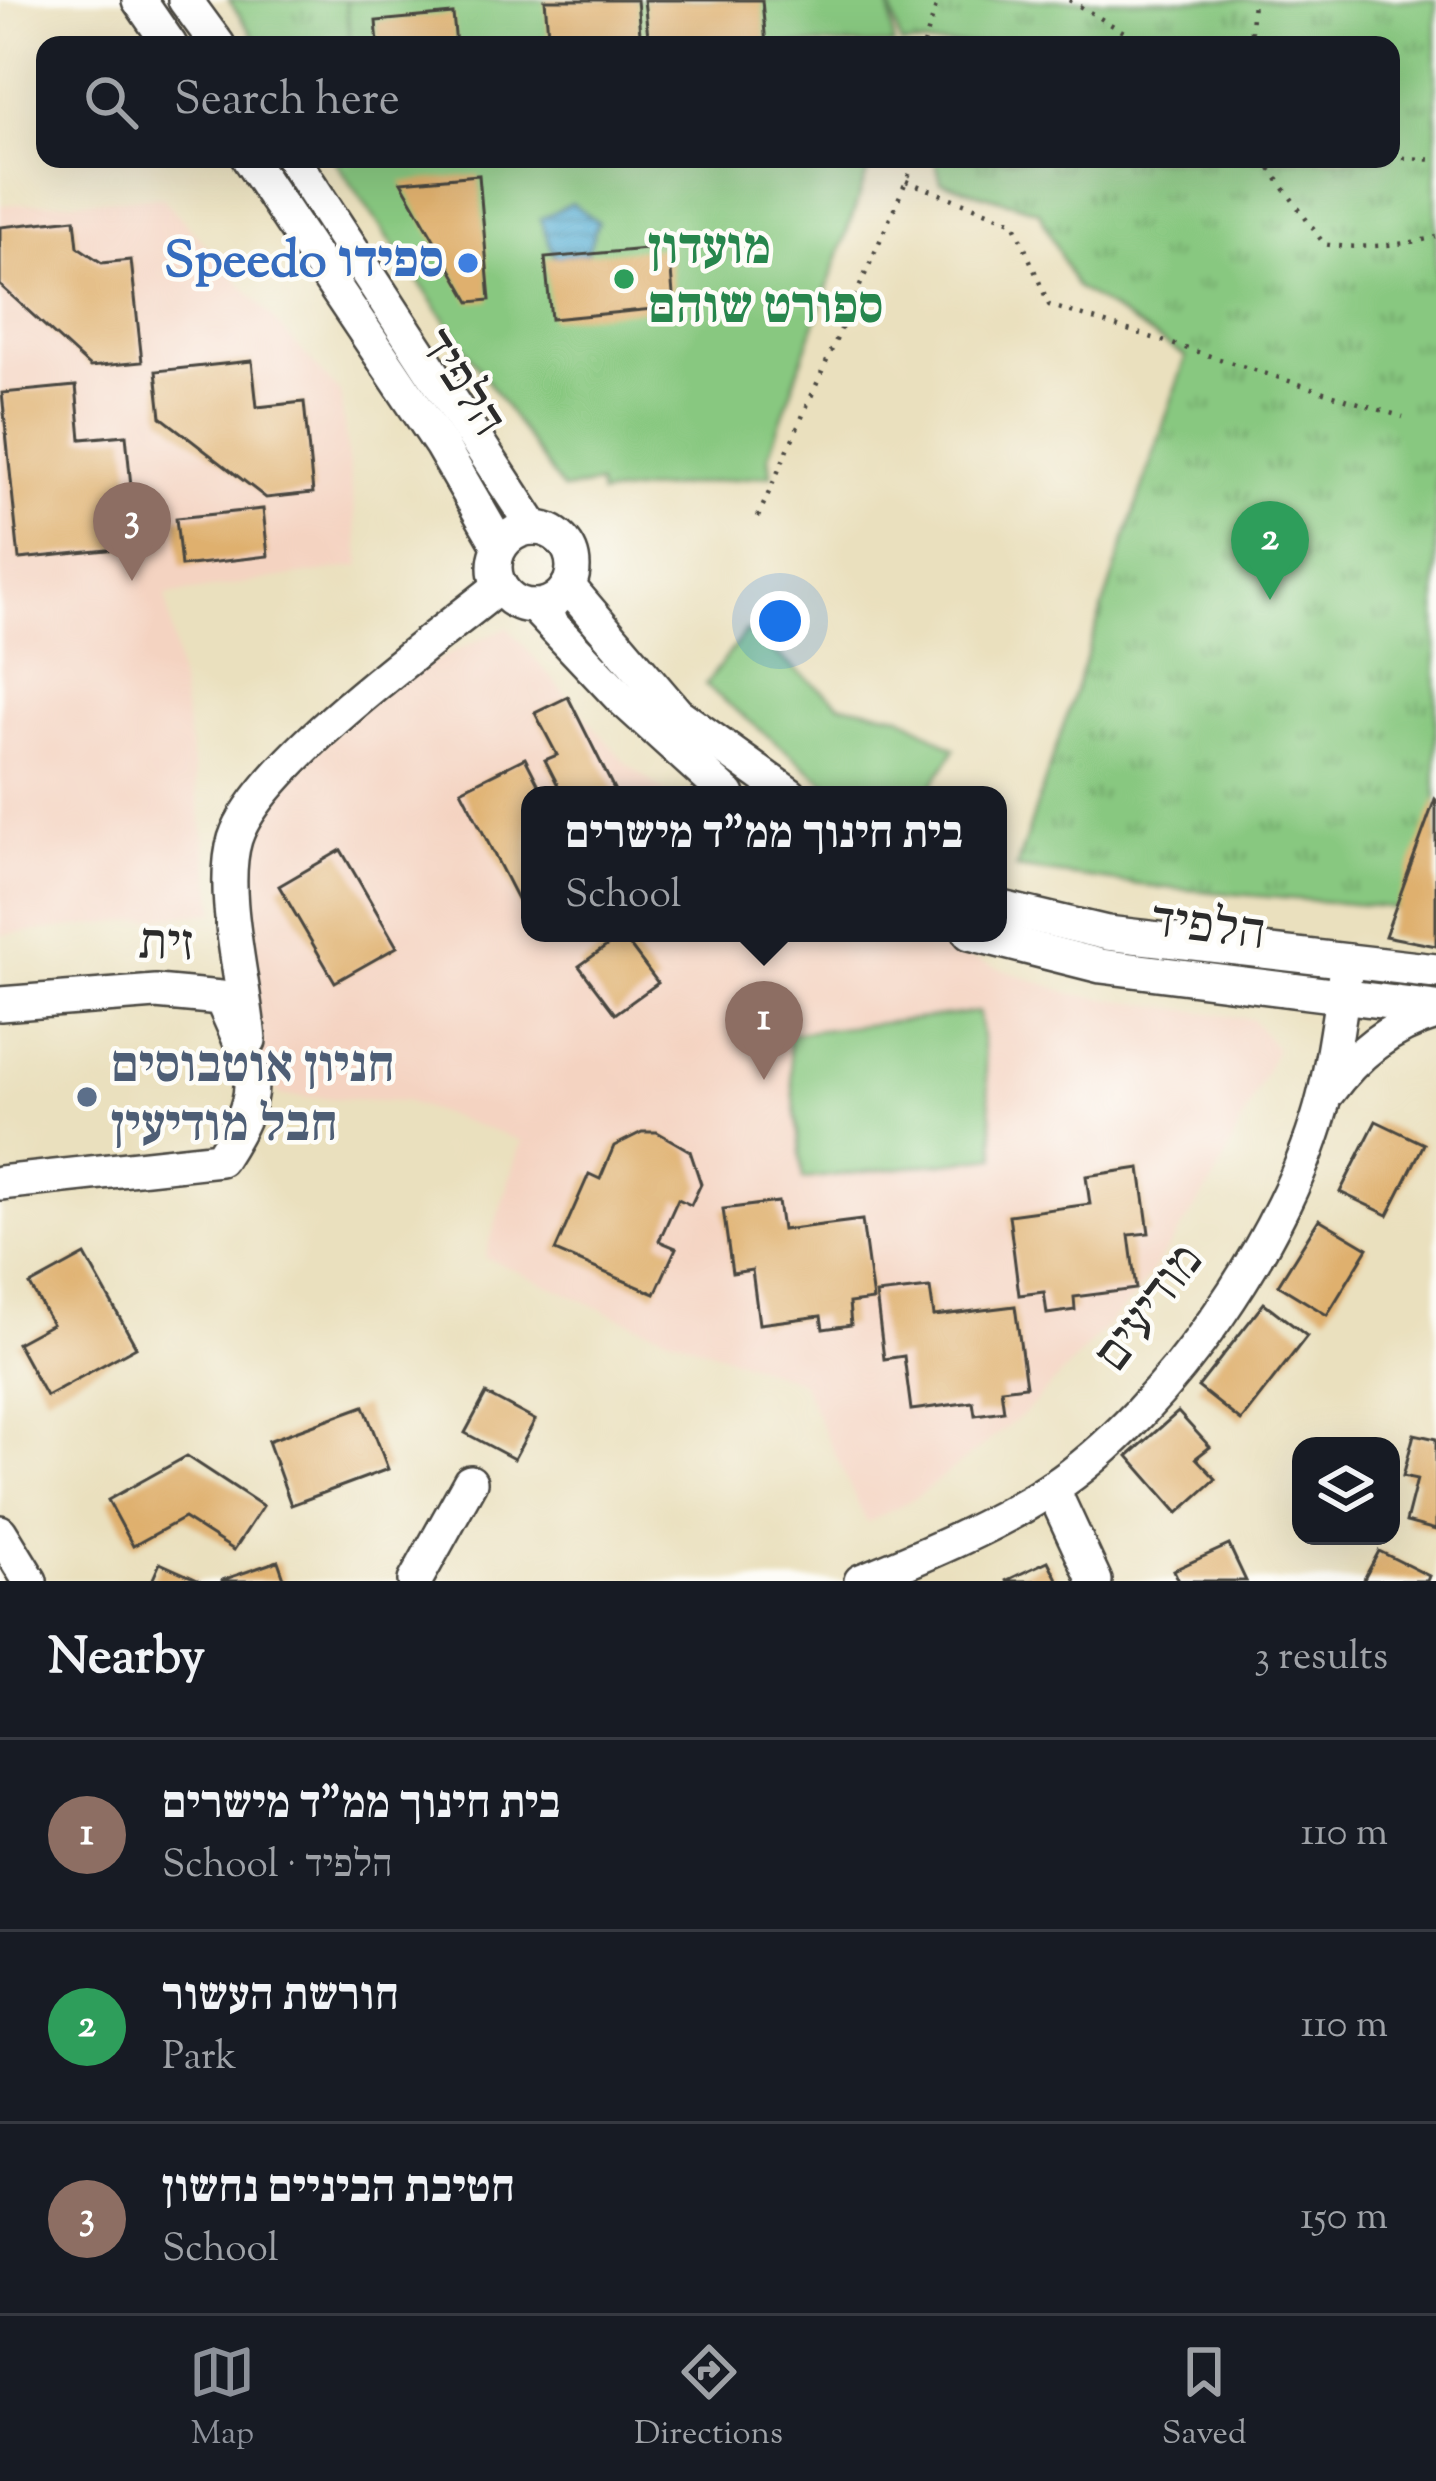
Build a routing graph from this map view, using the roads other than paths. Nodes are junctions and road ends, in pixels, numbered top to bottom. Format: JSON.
{"nodes":[{"id":1,"x":139,"y":0,"type":"edge"},
{"id":2,"x":185,"y":0,"type":"edge"},
{"id":3,"x":164,"y":36,"type":"edge"},
{"id":4,"x":211,"y":36,"type":"edge"},
{"id":5,"x":255,"y":168,"type":"edge"},
{"id":6,"x":299,"y":168,"type":"edge"},
{"id":7,"x":534,"y":528,"type":"junction"},
{"id":8,"x":500,"y":547,"type":"junction"},
{"id":9,"x":500,"y":586,"type":"junction"},
{"id":10,"x":568,"y":586,"type":"junction"},
{"id":11,"x":534,"y":606,"type":"junction"},
{"id":12,"x":718,"y":786,"type":"edge"},
{"id":13,"x":777,"y":786,"type":"edge"},
{"id":14,"x":1007,"y":909,"type":"edge"},
{"id":15,"x":1006,"y":942,"type":"edge"},
{"id":16,"x":1347,"y":961,"type":"junction"},
{"id":17,"x":1436,"y":971,"type":"edge"},
{"id":18,"x":1341,"y":996,"type":"junction"},
{"id":19,"x":0,"y":1004,"type":"edge"},
{"id":20,"x":1436,"y":1010,"type":"edge"},
{"id":21,"x":250,"y":1063,"type":"junction"},
{"id":22,"x":1324,"y":1099,"type":"junction"},
{"id":23,"x":0,"y":1183,"type":"edge"},
{"id":24,"x":470,"y":1482,"type":"dead end"},
{"id":25,"x":1052,"y":1488,"type":"junction"},
{"id":26,"x":0,"y":1532,"type":"edge"},
{"id":27,"x":30,"y":1581,"type":"edge"},
{"id":28,"x":415,"y":1581,"type":"edge"},
{"id":29,"x":861,"y":1581,"type":"edge"},
{"id":30,"x":1095,"y":1581,"type":"edge"}],
"edges":[{"from":1,"to":3,"type":"street"},
{"from":2,"to":4,"type":"street"},
{"from":5,"to":8,"type":"street","name":"הלפיד"},
{"from":6,"to":7,"type":"street","name":"הלפיד"},
{"from":7,"to":8,"type":"street"},
{"from":7,"to":10,"type":"street"},
{"from":8,"to":9,"type":"street"},
{"from":9,"to":11,"type":"street"},
{"from":9,"to":21,"type":"street"},
{"from":10,"to":11,"type":"street"},
{"from":10,"to":13,"type":"street"},
{"from":11,"to":12,"type":"street"},
{"from":14,"to":16,"type":"street","name":"הלפיד"},
{"from":15,"to":18,"type":"street","name":"הלפיד"},
{"from":16,"to":17,"type":"street","name":"הלפיד"},
{"from":16,"to":18,"type":"street","name":"מודיעים"},
{"from":18,"to":20,"type":"street","name":"הלפיד"},
{"from":18,"to":22,"type":"street","name":"מודיעים"},
{"from":19,"to":21,"type":"street","name":"זית"},
{"from":20,"to":22,"type":"street"},
{"from":21,"to":23,"type":"street","name":"זית"},
{"from":22,"to":25,"type":"street","name":"מודיעים"},
{"from":24,"to":28,"type":"street"},
{"from":25,"to":29,"type":"street","name":"מודיעים"},
{"from":25,"to":30,"type":"street"},
{"from":26,"to":27,"type":"street"}]}
